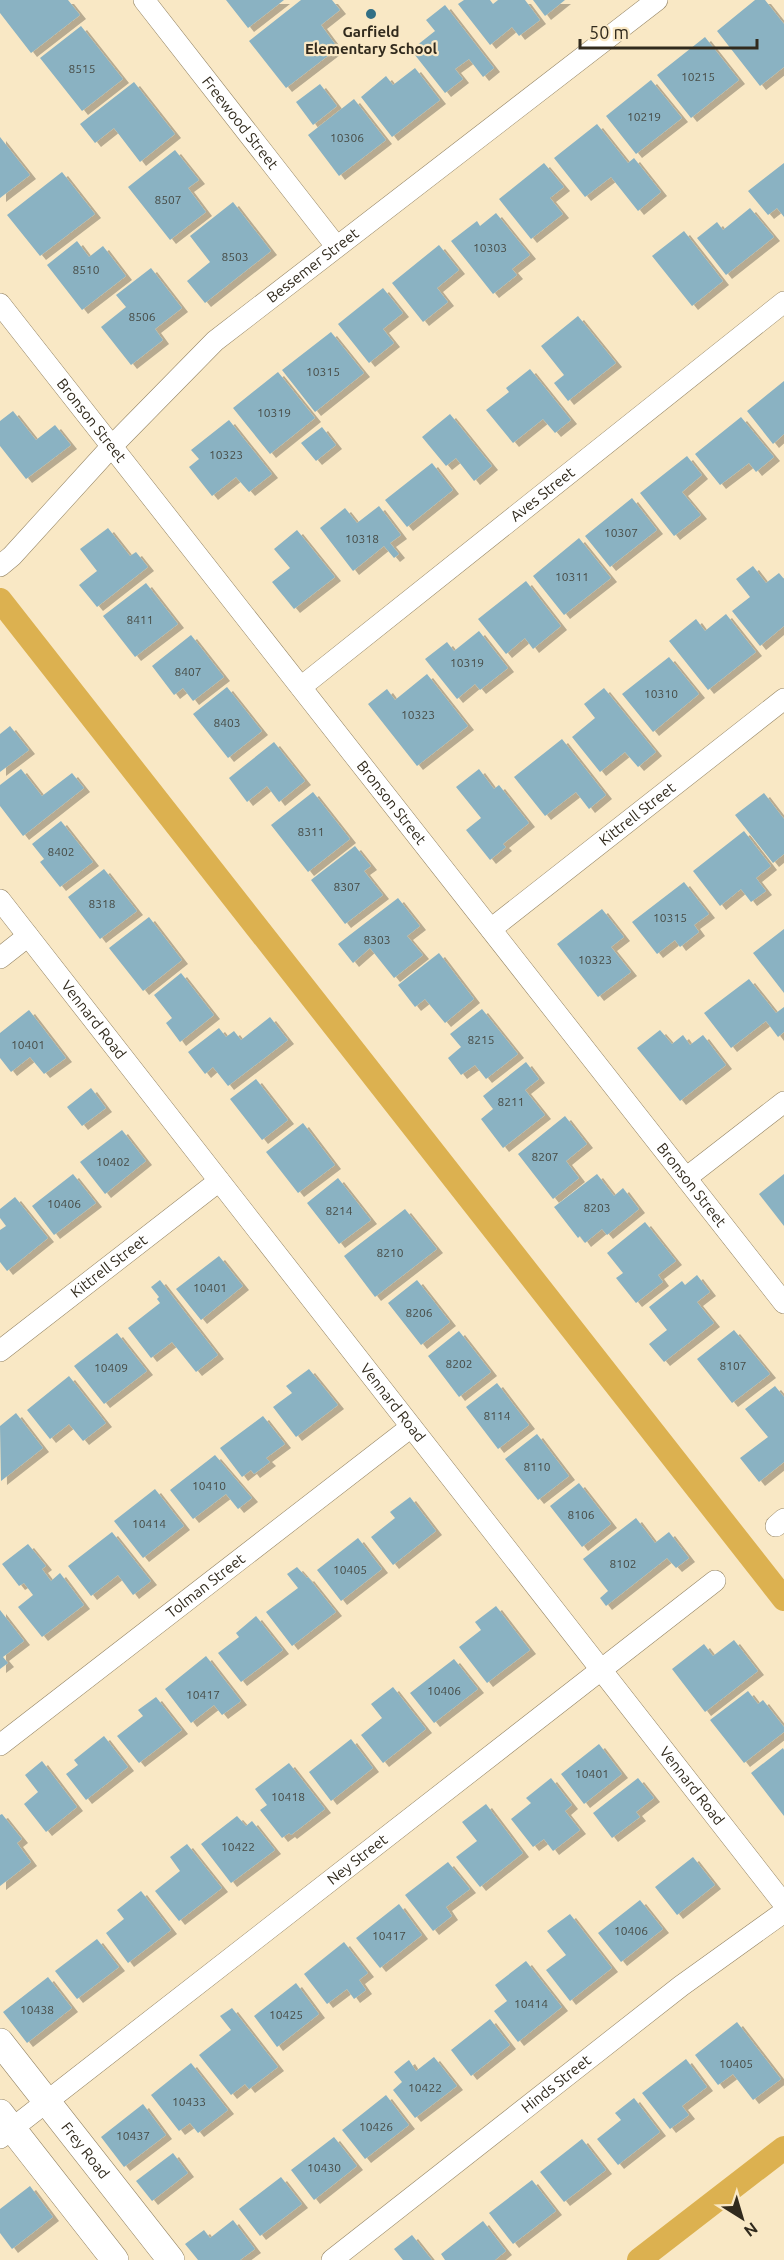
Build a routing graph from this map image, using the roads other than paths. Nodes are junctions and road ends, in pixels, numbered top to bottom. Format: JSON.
{"nodes":[{"id":1,"x":144,"y":0,"type":"edge"},
{"id":2,"x":657,"y":0,"type":"edge"},
{"id":3,"x":336,"y":246,"type":"junction"},
{"id":4,"x":784,"y":302,"type":"edge"},
{"id":5,"x":0,"y":304,"type":"edge"},
{"id":6,"x":112,"y":446,"type":"junction"},
{"id":7,"x":6,"y":561,"type":"edge"},
{"id":8,"x":301,"y":687,"type":"junction"},
{"id":9,"x":784,"y":699,"type":"edge"},
{"id":10,"x":0,"y":900,"type":"edge"},
{"id":11,"x":491,"y":929,"type":"junction"},
{"id":12,"x":28,"y":936,"type":"junction"},
{"id":13,"x":0,"y":958,"type":"edge"},
{"id":14,"x":784,"y":1102,"type":"edge"},
{"id":15,"x":686,"y":1178,"type":"junction"},
{"id":16,"x":219,"y":1181,"type":"junction"},
{"id":17,"x":784,"y":1303,"type":"edge"},
{"id":18,"x":0,"y":1352,"type":"edge"},
{"id":19,"x":411,"y":1426,"type":"junction"},
{"id":20,"x":715,"y":1581,"type":"dead end"},
{"id":21,"x":601,"y":1670,"type":"junction"},
{"id":22,"x":0,"y":1745,"type":"edge"},
{"id":23,"x":784,"y":1904,"type":"edge"},
{"id":24,"x":784,"y":1912,"type":"edge"},
{"id":25,"x":0,"y":2042,"type":"edge"},
{"id":26,"x":47,"y":2102,"type":"junction"},
{"id":27,"x":4,"y":2126,"type":"edge"},
{"id":28,"x":115,"y":2260,"type":"edge"},
{"id":29,"x":171,"y":2260,"type":"edge"},
{"id":30,"x":332,"y":2260,"type":"edge"}],
"edges":[{"from":1,"to":3,"type":"street","name":"Freewood Street"},
{"from":2,"to":3,"type":"street","name":"Bessemer Street"},
{"from":3,"to":6,"type":"street","name":"Bessemer Street"},
{"from":4,"to":8,"type":"street","name":"Aves Street"},
{"from":5,"to":6,"type":"street","name":"Bronson Street"},
{"from":6,"to":7,"type":"street","name":"Bessemer Street"},
{"from":6,"to":8,"type":"street","name":"Bronson Street"},
{"from":8,"to":11,"type":"street","name":"Bronson Street"},
{"from":9,"to":11,"type":"street","name":"Kittrell Street"},
{"from":10,"to":12,"type":"street","name":"Vennard Road"},
{"from":11,"to":15,"type":"street","name":"Bronson Street"},
{"from":12,"to":13,"type":"street"},
{"from":12,"to":16,"type":"street","name":"Vennard Road"},
{"from":14,"to":15,"type":"street"},
{"from":15,"to":17,"type":"street","name":"Bronson Street"},
{"from":16,"to":18,"type":"street","name":"Kittrell Street"},
{"from":16,"to":19,"type":"street","name":"Vennard Road"},
{"from":19,"to":21,"type":"street","name":"Vennard Road"},
{"from":19,"to":22,"type":"street","name":"Tolman Street"},
{"from":20,"to":21,"type":"street","name":"Ney Street"},
{"from":21,"to":23,"type":"street","name":"Vennard Road"},
{"from":21,"to":26,"type":"street","name":"Ney Street"},
{"from":24,"to":30,"type":"street","name":"Hinds Street"},
{"from":25,"to":26,"type":"street","name":"Frey Road"},
{"from":26,"to":27,"type":"street","name":"Ney Street"},
{"from":26,"to":29,"type":"street","name":"Frey Road"},
{"from":27,"to":28,"type":"street"}]}
